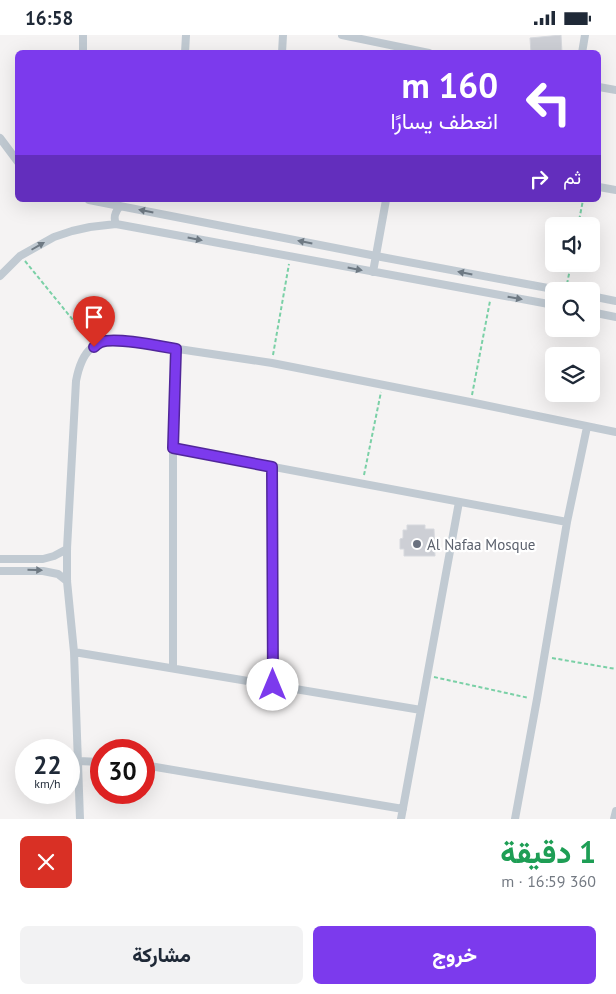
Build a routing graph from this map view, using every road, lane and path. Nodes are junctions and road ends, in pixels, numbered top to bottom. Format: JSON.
{"nodes":[{"id":1,"x":83,"y":35,"type":"edge"},
{"id":2,"x":186,"y":35,"type":"edge"},
{"id":3,"x":283,"y":35,"type":"edge"},
{"id":4,"x":342,"y":35,"type":"edge"},
{"id":5,"x":585,"y":35,"type":"edge"},
{"id":6,"x":83,"y":50,"type":"edge"},
{"id":7,"x":186,"y":50,"type":"edge"},
{"id":8,"x":282,"y":50,"type":"edge"},
{"id":9,"x":414,"y":50,"type":"edge"},
{"id":10,"x":582,"y":50,"type":"edge"},
{"id":11,"x":601,"y":87,"type":"edge"},
{"id":12,"x":616,"y":90,"type":"edge"},
{"id":13,"x":0,"y":139,"type":"edge"},
{"id":14,"x":15,"y":158,"type":"edge"},
{"id":15,"x":601,"y":187,"type":"edge"},
{"id":16,"x":616,"y":191,"type":"edge"},
{"id":17,"x":99,"y":202,"type":"edge"},
{"id":18,"x":386,"y":202,"type":"edge"},
{"id":19,"x":583,"y":202,"type":"edge"},
{"id":20,"x":120,"y":206,"type":"junction"},
{"id":21,"x":580,"y":217,"type":"edge"},
{"id":22,"x":116,"y":224,"type":"junction"},
{"id":23,"x":20,"y":256,"type":"junction"},
{"id":24,"x":376,"y":256,"type":"junction"},
{"id":25,"x":290,"y":257,"type":"junction"},
{"id":26,"x":374,"y":273,"type":"junction"},
{"id":27,"x":0,"y":276,"type":"edge"},
{"id":28,"x":545,"y":287,"type":"edge"},
{"id":29,"x":492,"y":294,"type":"junction"},
{"id":30,"x":600,"y":298,"type":"edge"},
{"id":31,"x":616,"y":301,"type":"edge"},
{"id":32,"x":545,"y":303,"type":"edge"},
{"id":33,"x":600,"y":314,"type":"edge"},
{"id":34,"x":616,"y":317,"type":"edge"},
{"id":35,"x":94,"y":347,"type":"junction"},
{"id":36,"x":176,"y":349,"type":"junction"},
{"id":37,"x":272,"y":363,"type":"junction"},
{"id":38,"x":383,"y":384,"type":"junction"},
{"id":39,"x":470,"y":402,"type":"junction"},
{"id":40,"x":587,"y":427,"type":"junction"},
{"id":41,"x":616,"y":432,"type":"edge"},
{"id":42,"x":173,"y":448,"type":"junction"},
{"id":43,"x":272,"y":467,"type":"junction"},
{"id":44,"x":362,"y":483,"type":"junction"},
{"id":45,"x":459,"y":502,"type":"junction"},
{"id":46,"x":567,"y":522,"type":"junction"},
{"id":47,"x":67,"y":549,"type":"junction"},
{"id":48,"x":0,"y":559,"type":"edge"},
{"id":49,"x":0,"y":571,"type":"edge"},
{"id":50,"x":67,"y":581,"type":"junction"},
{"id":51,"x":74,"y":652,"type":"junction"},
{"id":52,"x":544,"y":657,"type":"junction"},
{"id":53,"x":173,"y":668,"type":"junction"},
{"id":54,"x":616,"y":669,"type":"edge"},
{"id":55,"x":427,"y":675,"type":"junction"},
{"id":56,"x":273,"y":685,"type":"junction"},
{"id":57,"x":537,"y":699,"type":"junction"},
{"id":58,"x":421,"y":710,"type":"junction"},
{"id":59,"x":77,"y":739,"type":"edge"},
{"id":60,"x":155,"y":767,"type":"edge"},
{"id":61,"x":79,"y":804,"type":"edge"},
{"id":62,"x":403,"y":809,"type":"junction"},
{"id":63,"x":616,"y":811,"type":"edge"},
{"id":64,"x":80,"y":819,"type":"edge"},
{"id":65,"x":401,"y":819,"type":"edge"},
{"id":66,"x":515,"y":819,"type":"edge"},
{"id":67,"x":614,"y":819,"type":"edge"}],
"edges":[{"from":1,"to":6,"type":"street"},
{"from":2,"to":7,"type":"street"},
{"from":3,"to":8,"type":"street"},
{"from":4,"to":9,"type":"street"},
{"from":5,"to":10,"type":"street"},
{"from":11,"to":12,"type":"street"},
{"from":13,"to":14,"type":"street"},
{"from":15,"to":16,"type":"street"},
{"from":17,"to":20,"type":"street"},
{"from":18,"to":24,"type":"street"},
{"from":19,"to":21,"type":"path"},
{"from":20,"to":22,"type":"street"},
{"from":24,"to":20,"type":"street","one_way":true},
{"from":23,"to":22,"type":"street","one_way":true},
{"from":22,"to":25,"type":"street","one_way":true},
{"from":23,"to":27,"type":"street"},
{"from":23,"to":35,"type":"path"},
{"from":24,"to":26,"type":"street"},
{"from":28,"to":24,"type":"street","one_way":true},
{"from":25,"to":26,"type":"street","one_way":true},
{"from":25,"to":37,"type":"path"},
{"from":26,"to":29,"type":"street"},
{"from":29,"to":32,"type":"street","one_way":true},
{"from":29,"to":39,"type":"path"},
{"from":30,"to":31,"type":"street"},
{"from":33,"to":34,"type":"street"},
{"from":35,"to":36,"type":"street"},
{"from":35,"to":47,"type":"street"},
{"from":36,"to":37,"type":"street"},
{"from":36,"to":42,"type":"street"},
{"from":37,"to":38,"type":"street"},
{"from":38,"to":39,"type":"street"},
{"from":38,"to":44,"type":"path"},
{"from":39,"to":40,"type":"street"},
{"from":40,"to":41,"type":"street"},
{"from":40,"to":46,"type":"street"},
{"from":42,"to":43,"type":"street"},
{"from":42,"to":53,"type":"street"},
{"from":43,"to":44,"type":"street"},
{"from":43,"to":56,"type":"street"},
{"from":44,"to":45,"type":"street"},
{"from":45,"to":46,"type":"street"},
{"from":45,"to":55,"type":"street"},
{"from":46,"to":52,"type":"street"},
{"from":47,"to":48,"type":"street"},
{"from":47,"to":50,"type":"street"},
{"from":49,"to":50,"type":"street","one_way":true},
{"from":50,"to":51,"type":"street"},
{"from":51,"to":53,"type":"street"},
{"from":51,"to":59,"type":"street"},
{"from":52,"to":54,"type":"path"},
{"from":52,"to":57,"type":"street"},
{"from":53,"to":56,"type":"street"},
{"from":55,"to":57,"type":"path"},
{"from":55,"to":58,"type":"street"},
{"from":56,"to":58,"type":"street"},
{"from":57,"to":66,"type":"street"},
{"from":58,"to":62,"type":"street"},
{"from":60,"to":62,"type":"street"},
{"from":61,"to":64,"type":"street"},
{"from":62,"to":65,"type":"street"},
{"from":63,"to":67,"type":"street"}]}
